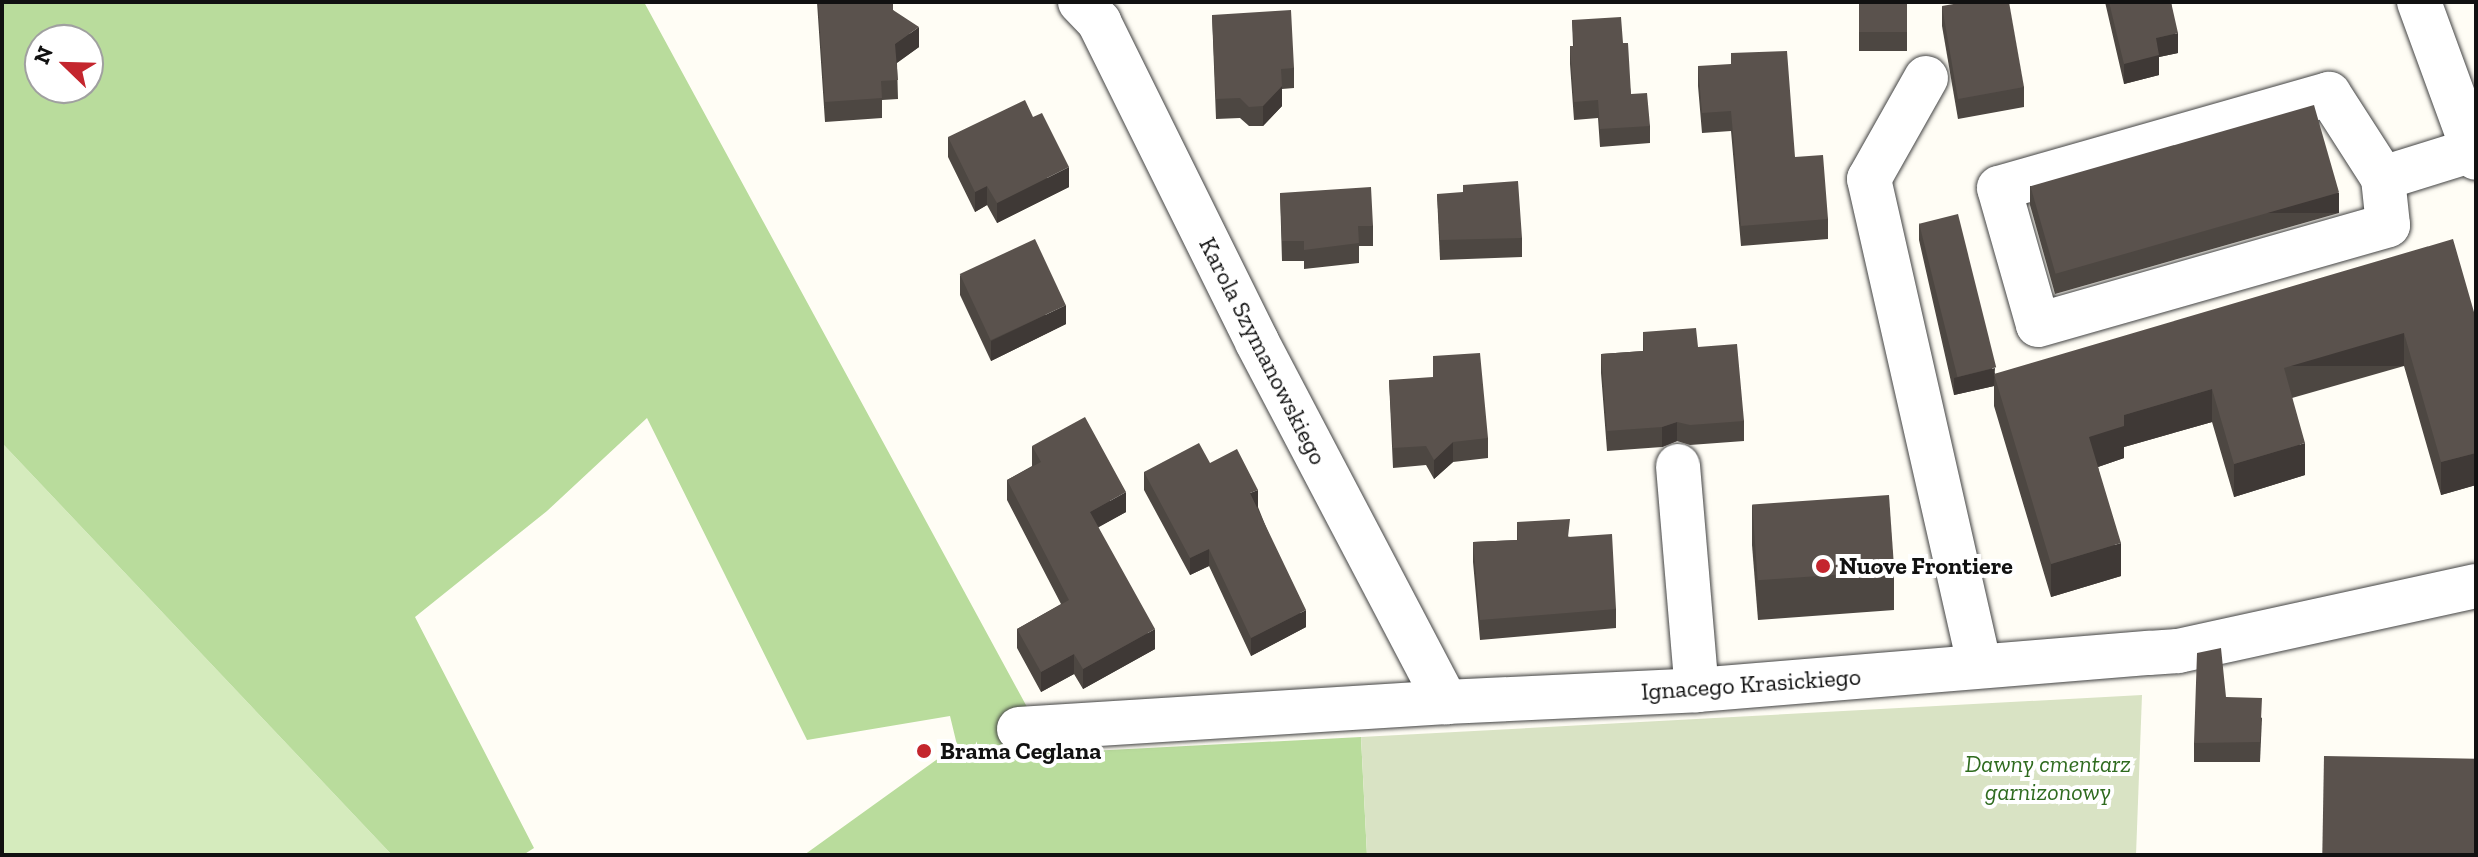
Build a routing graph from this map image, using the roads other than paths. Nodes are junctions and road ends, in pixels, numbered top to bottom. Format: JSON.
{"nodes":[{"id":1,"x":1080,"y":2,"type":"edge"},
{"id":2,"x":2419,"y":2,"type":"edge"},
{"id":3,"x":1926,"y":78,"type":"dead end"},
{"id":4,"x":2475,"y":154,"type":"edge"},
{"id":5,"x":2383,"y":178,"type":"junction"},
{"id":6,"x":1678,"y":466,"type":"dead end"},
{"id":7,"x":2476,"y":586,"type":"edge"},
{"id":8,"x":1980,"y":666,"type":"junction"},
{"id":9,"x":1697,"y":690,"type":"junction"},
{"id":10,"x":1446,"y":702,"type":"junction"},
{"id":11,"x":1019,"y":729,"type":"dead end"}],
"edges":[{"from":1,"to":10,"type":"street","name":"Karola Szymanowskiego"},
{"from":2,"to":4,"type":"street"},
{"from":3,"to":8,"type":"street"},
{"from":4,"to":5,"type":"street"},
{"from":5,"to":5,"type":"street"},
{"from":6,"to":9,"type":"street"},
{"from":7,"to":8,"type":"street","name":"Ignacego Krasickiego"},
{"from":8,"to":9,"type":"street","name":"Ignacego Krasickiego"},
{"from":9,"to":10,"type":"street","name":"Ignacego Krasickiego"},
{"from":10,"to":11,"type":"street","name":"Ignacego Krasickiego"}]}
